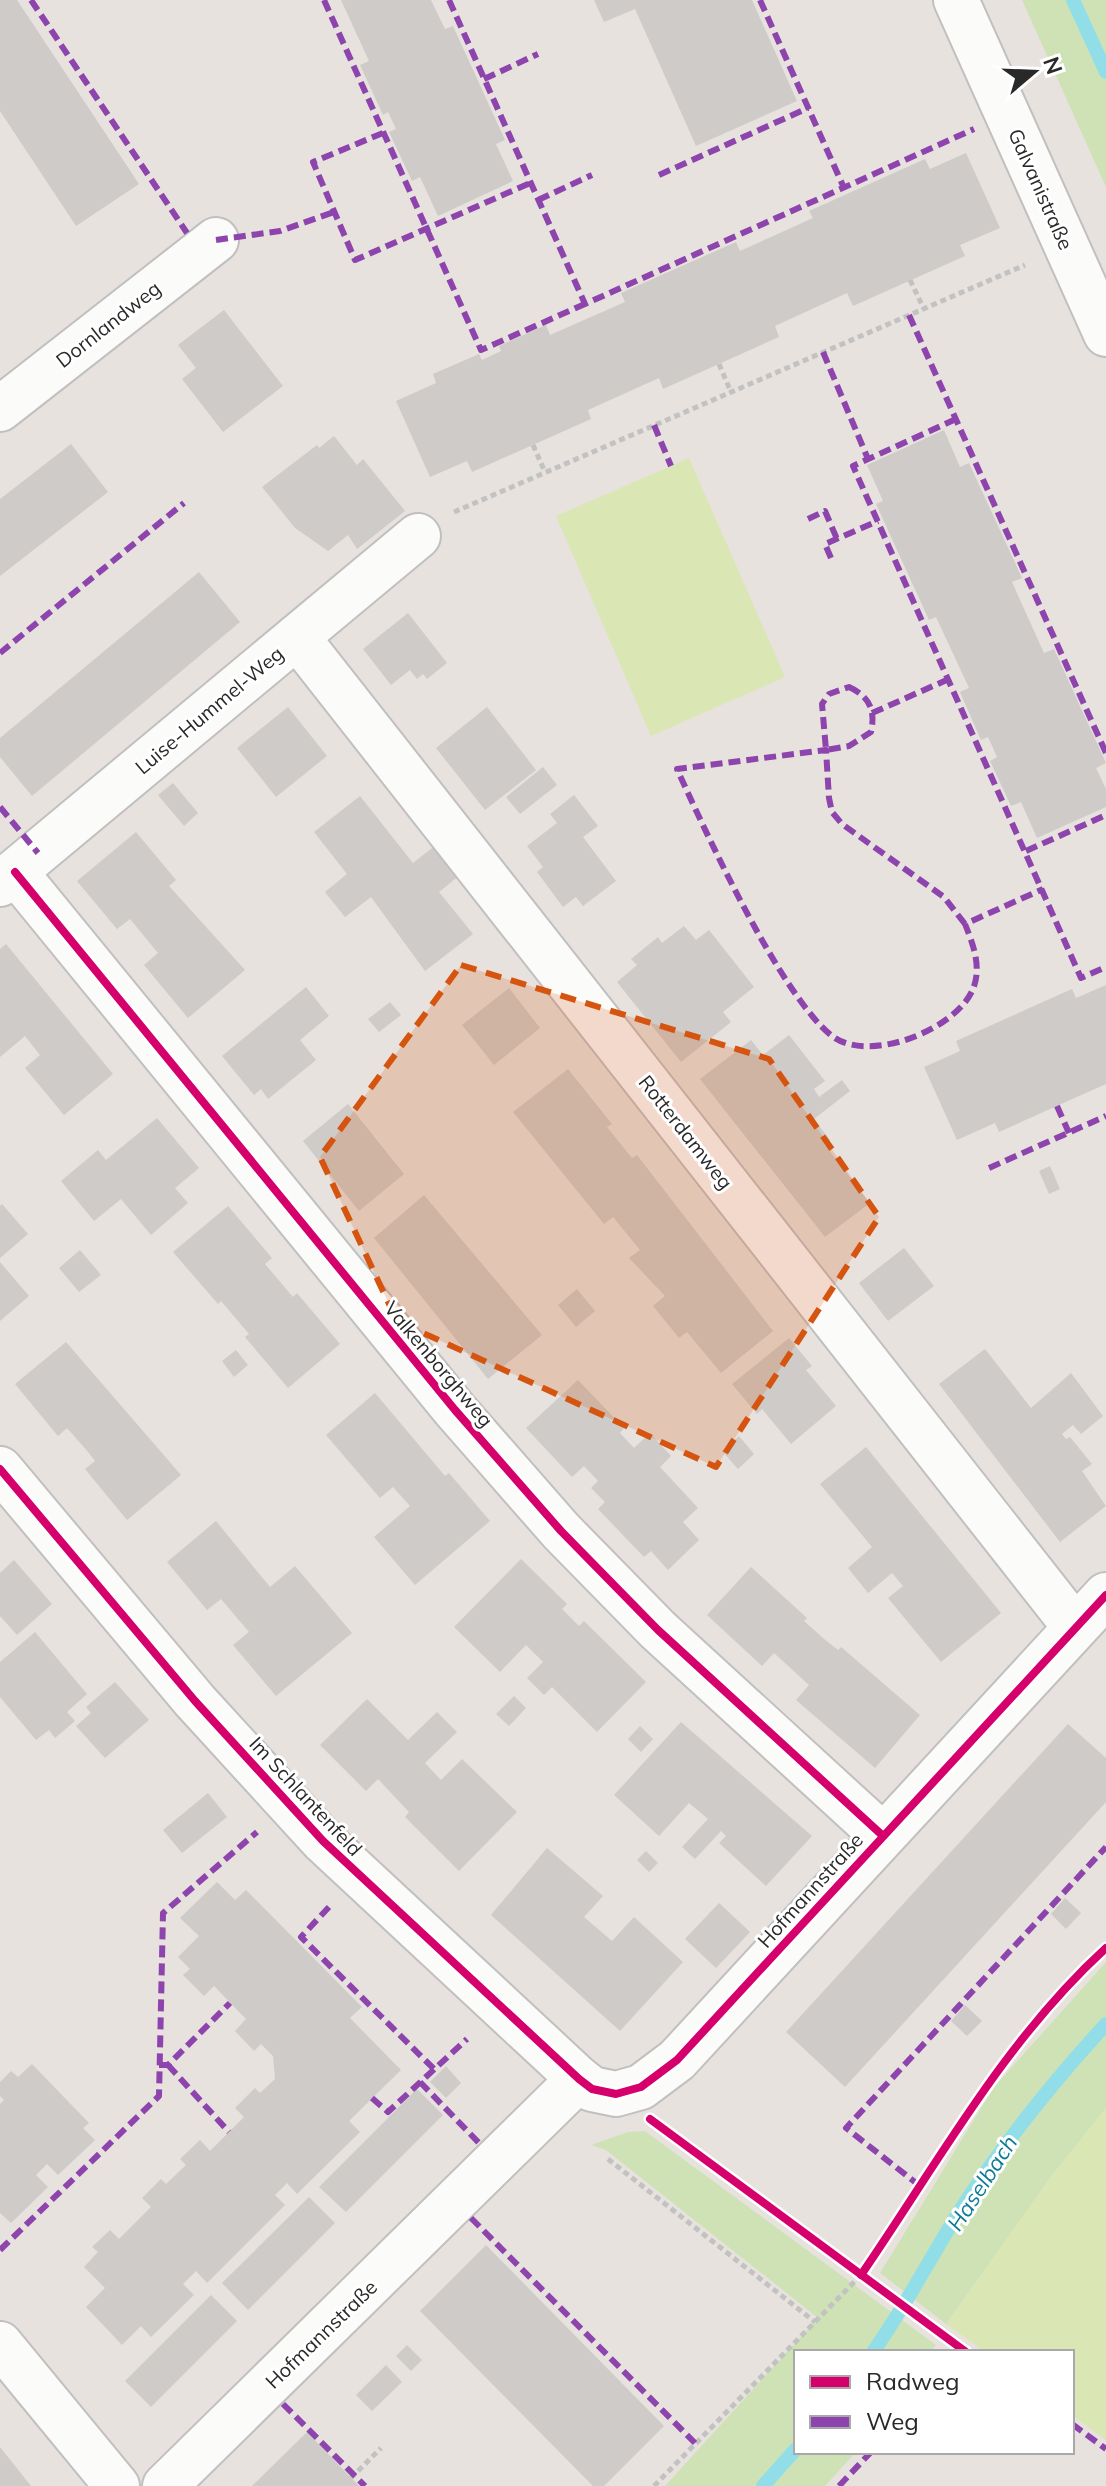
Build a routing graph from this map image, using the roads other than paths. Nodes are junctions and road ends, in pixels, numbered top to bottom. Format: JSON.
{"nodes":[{"id":1,"x":956,"y":0,"type":"edge"},
{"id":2,"x":216,"y":240,"type":"dead end"},
{"id":3,"x":1106,"y":334,"type":"edge"},
{"id":4,"x":0,"y":409,"type":"edge"},
{"id":5,"x":418,"y":536,"type":"road end"},
{"id":6,"x":297,"y":637,"type":"junction"},
{"id":7,"x":7,"y":878,"type":"edge"},
{"id":8,"x":0,"y":1469,"type":"edge"},
{"id":9,"x":1106,"y":1595,"type":"edge"},
{"id":10,"x":1075,"y":1627,"type":"junction"},
{"id":11,"x":882,"y":1835,"type":"junction"},
{"id":12,"x":579,"y":2079,"type":"junction"},
{"id":13,"x":628,"y":2092,"type":"joint"},
{"id":14,"x":0,"y":2344,"type":"edge"},
{"id":15,"x":117,"y":2486,"type":"edge"},
{"id":16,"x":165,"y":2486,"type":"edge"}],
"edges":[{"from":1,"to":3,"type":"street","name":"Galvanistraße"},
{"from":2,"to":4,"type":"street","name":"Dornlandweg"},
{"from":5,"to":6,"type":"street","name":"Luise-Hummel-Weg"},
{"from":6,"to":7,"type":"street","name":"Luise-Hummel-Weg"},
{"from":6,"to":10,"type":"street","name":"Rotterdamweg"},
{"from":7,"to":11,"type":"street","name":"Valkenborghweg"},
{"from":8,"to":12,"type":"street","name":"Im Schlantenfeld"},
{"from":9,"to":10,"type":"street","name":"Hofmannstraße"},
{"from":10,"to":11,"type":"street","name":"Hofmannstraße"},
{"from":11,"to":13,"type":"street","name":"Hofmannstraße"},
{"from":12,"to":13,"type":"street","name":"Im Schlantenfeld"},
{"from":12,"to":16,"type":"street","name":"Hofmannstraße"},
{"from":14,"to":15,"type":"street"}]}
